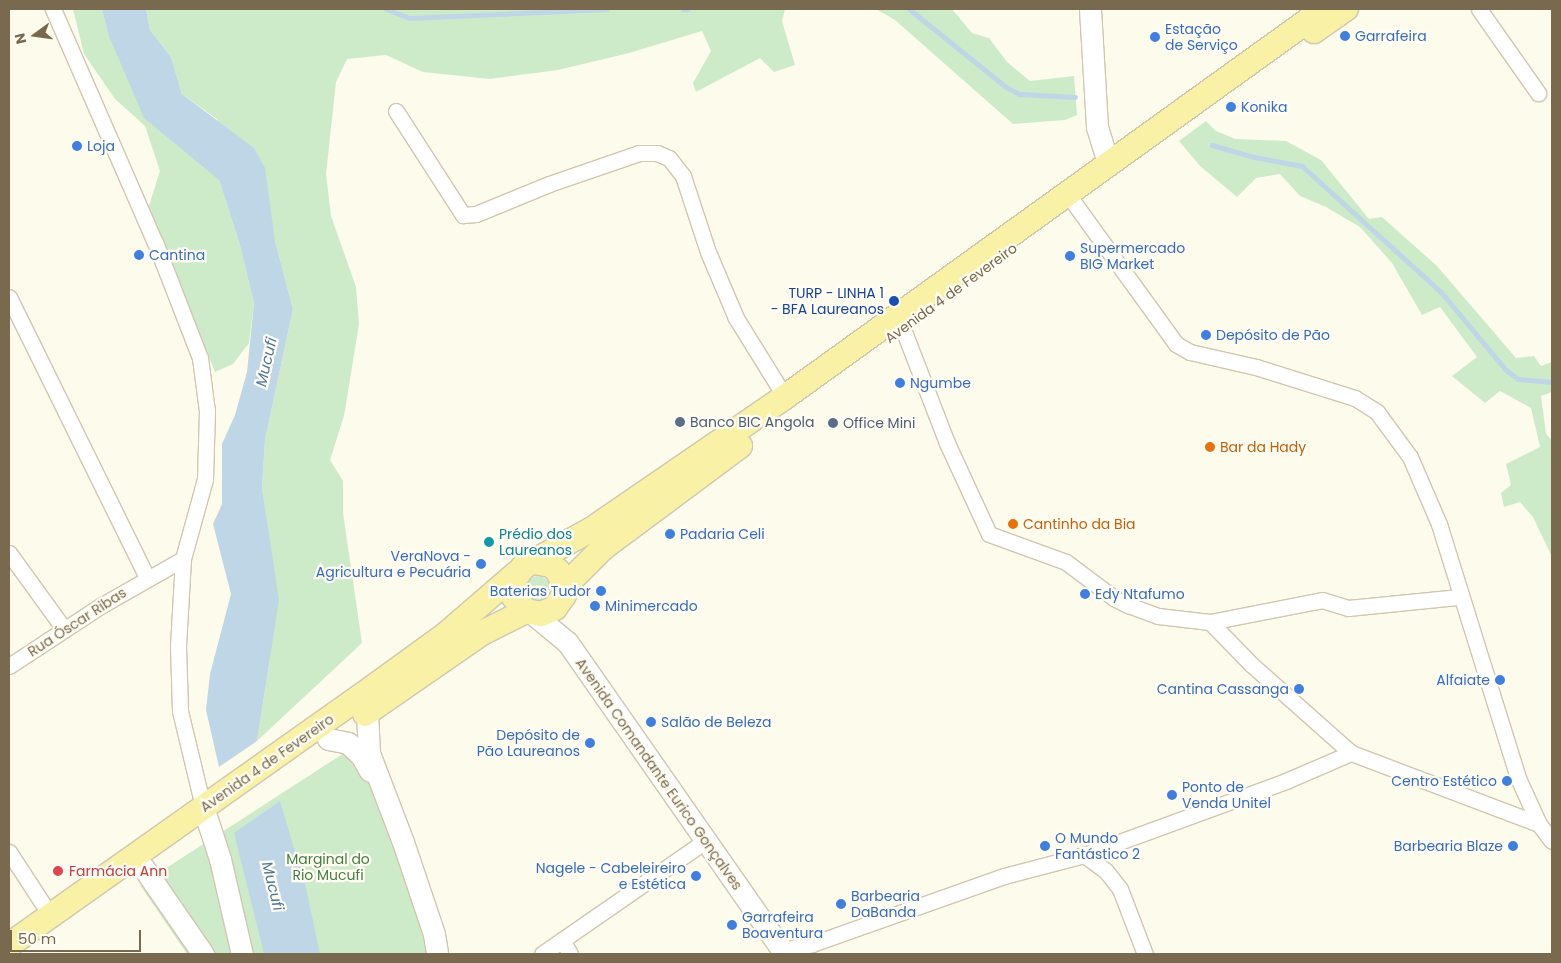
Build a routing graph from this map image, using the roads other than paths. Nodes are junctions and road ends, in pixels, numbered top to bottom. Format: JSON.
{"nodes":[{"id":1,"x":53,"y":9,"type":"edge"},
{"id":2,"x":1090,"y":9,"type":"edge"},
{"id":3,"x":1324,"y":9,"type":"edge"},
{"id":4,"x":1346,"y":9,"type":"edge"},
{"id":5,"x":1479,"y":9,"type":"edge"},
{"id":6,"x":1538,"y":93,"type":"dead end"},
{"id":7,"x":396,"y":111,"type":"dead end"},
{"id":8,"x":1108,"y":163,"type":"junction"},
{"id":9,"x":1074,"y":203,"type":"junction"},
{"id":10,"x":9,"y":297,"type":"edge"},
{"id":11,"x":903,"y":329,"type":"junction"},
{"id":12,"x":785,"y":397,"type":"junction"},
{"id":13,"x":9,"y":553,"type":"edge"},
{"id":14,"x":184,"y":560,"type":"junction"},
{"id":15,"x":526,"y":567,"type":"junction"},
{"id":16,"x":147,"y":578,"type":"junction"},
{"id":17,"x":564,"y":591,"type":"junction"},
{"id":18,"x":1459,"y":597,"type":"junction"},
{"id":19,"x":530,"y":612,"type":"junction"},
{"id":20,"x":1210,"y":622,"type":"junction"},
{"id":21,"x":64,"y":629,"type":"junction"},
{"id":22,"x":568,"y":643,"type":"junction"},
{"id":23,"x":9,"y":666,"type":"edge"},
{"id":24,"x":367,"y":712,"type":"junction"},
{"id":25,"x":328,"y":739,"type":"junction"},
{"id":26,"x":1351,"y":753,"type":"junction"},
{"id":27,"x":276,"y":765,"type":"junction"},
{"id":28,"x":384,"y":795,"type":"junction"},
{"id":29,"x":210,"y":811,"type":"junction"},
{"id":30,"x":1540,"y":824,"type":"junction"},
{"id":31,"x":705,"y":841,"type":"junction"},
{"id":32,"x":1552,"y":841,"type":"edge"},
{"id":33,"x":9,"y":852,"type":"edge"},
{"id":34,"x":1084,"y":855,"type":"junction"},
{"id":35,"x":143,"y":867,"type":"junction"},
{"id":36,"x":50,"y":915,"type":"junction"},
{"id":37,"x":562,"y":940,"type":"junction"},
{"id":38,"x":9,"y":945,"type":"edge"},
{"id":39,"x":783,"y":952,"type":"edge"},
{"id":40,"x":21,"y":954,"type":"edge"},
{"id":41,"x":203,"y":954,"type":"edge"},
{"id":42,"x":242,"y":954,"type":"edge"},
{"id":43,"x":436,"y":954,"type":"edge"},
{"id":44,"x":542,"y":954,"type":"edge"},
{"id":45,"x":570,"y":954,"type":"edge"},
{"id":46,"x":1145,"y":954,"type":"edge"}],
"edges":[{"from":1,"to":14,"type":"street"},
{"from":2,"to":8,"type":"main road"},
{"from":3,"to":8,"type":"main road","name":"Avenida 4 de Fevereiro"},
{"from":4,"to":9,"type":"main road","name":"Avenida 4 de Fevereiro"},
{"from":5,"to":6,"type":"street"},
{"from":7,"to":12,"type":"street"},
{"from":8,"to":12,"type":"main road","name":"Avenida 4 de Fevereiro"},
{"from":9,"to":11,"type":"main road","name":"Avenida 4 de Fevereiro"},
{"from":9,"to":18,"type":"street"},
{"from":10,"to":16,"type":"street"},
{"from":11,"to":17,"type":"main road","name":"Avenida 4 de Fevereiro"},
{"from":11,"to":20,"type":"street"},
{"from":12,"to":15,"type":"main road","name":"Avenida 4 de Fevereiro"},
{"from":13,"to":21,"type":"street"},
{"from":14,"to":16,"type":"street","name":"Rua Óscar Ribas"},
{"from":14,"to":29,"type":"street"},
{"from":15,"to":17,"type":"main road"},
{"from":15,"to":19,"type":"main road"},
{"from":15,"to":27,"type":"main road","name":"Avenida 4 de Fevereiro"},
{"from":16,"to":21,"type":"street","name":"Rua Óscar Ribas"},
{"from":17,"to":19,"type":"main road","name":"Avenida 4 de Fevereiro"},
{"from":17,"to":22,"type":"main road","name":"Avenida Comandante Eurico Gonçalves"},
{"from":18,"to":20,"type":"street"},
{"from":18,"to":30,"type":"street"},
{"from":19,"to":22,"type":"main road","name":"Avenida Comandante Eurico Gonçalves"},
{"from":19,"to":24,"type":"main road","name":"Avenida 4 de Fevereiro"},
{"from":20,"to":26,"type":"street"},
{"from":21,"to":23,"type":"street","name":"Rua Óscar Ribas"},
{"from":22,"to":31,"type":"main road","name":"Avenida Comandante Eurico Gonçalves"},
{"from":24,"to":25,"type":"main road","name":"Avenida 4 de Fevereiro"},
{"from":24,"to":28,"type":"main road"},
{"from":25,"to":27,"type":"main road","name":"Avenida 4 de Fevereiro"},
{"from":25,"to":28,"type":"main road"},
{"from":26,"to":30,"type":"street"},
{"from":26,"to":34,"type":"street"},
{"from":27,"to":29,"type":"main road","name":"Avenida 4 de Fevereiro"},
{"from":28,"to":43,"type":"main road"},
{"from":29,"to":35,"type":"main road","name":"Avenida 4 de Fevereiro"},
{"from":29,"to":36,"type":"main road","name":"Avenida 4 de Fevereiro"},
{"from":29,"to":42,"type":"main road"},
{"from":30,"to":32,"type":"street"},
{"from":31,"to":37,"type":"street"},
{"from":31,"to":39,"type":"main road","name":"Avenida Comandante Eurico Gonçalves"},
{"from":33,"to":36,"type":"street"},
{"from":34,"to":39,"type":"street"},
{"from":34,"to":46,"type":"street"},
{"from":35,"to":40,"type":"main road","name":"Avenida 4 de Fevereiro"},
{"from":35,"to":41,"type":"main road"},
{"from":36,"to":38,"type":"main road","name":"Avenida 4 de Fevereiro"},
{"from":37,"to":44,"type":"street"},
{"from":37,"to":45,"type":"street"}]}
